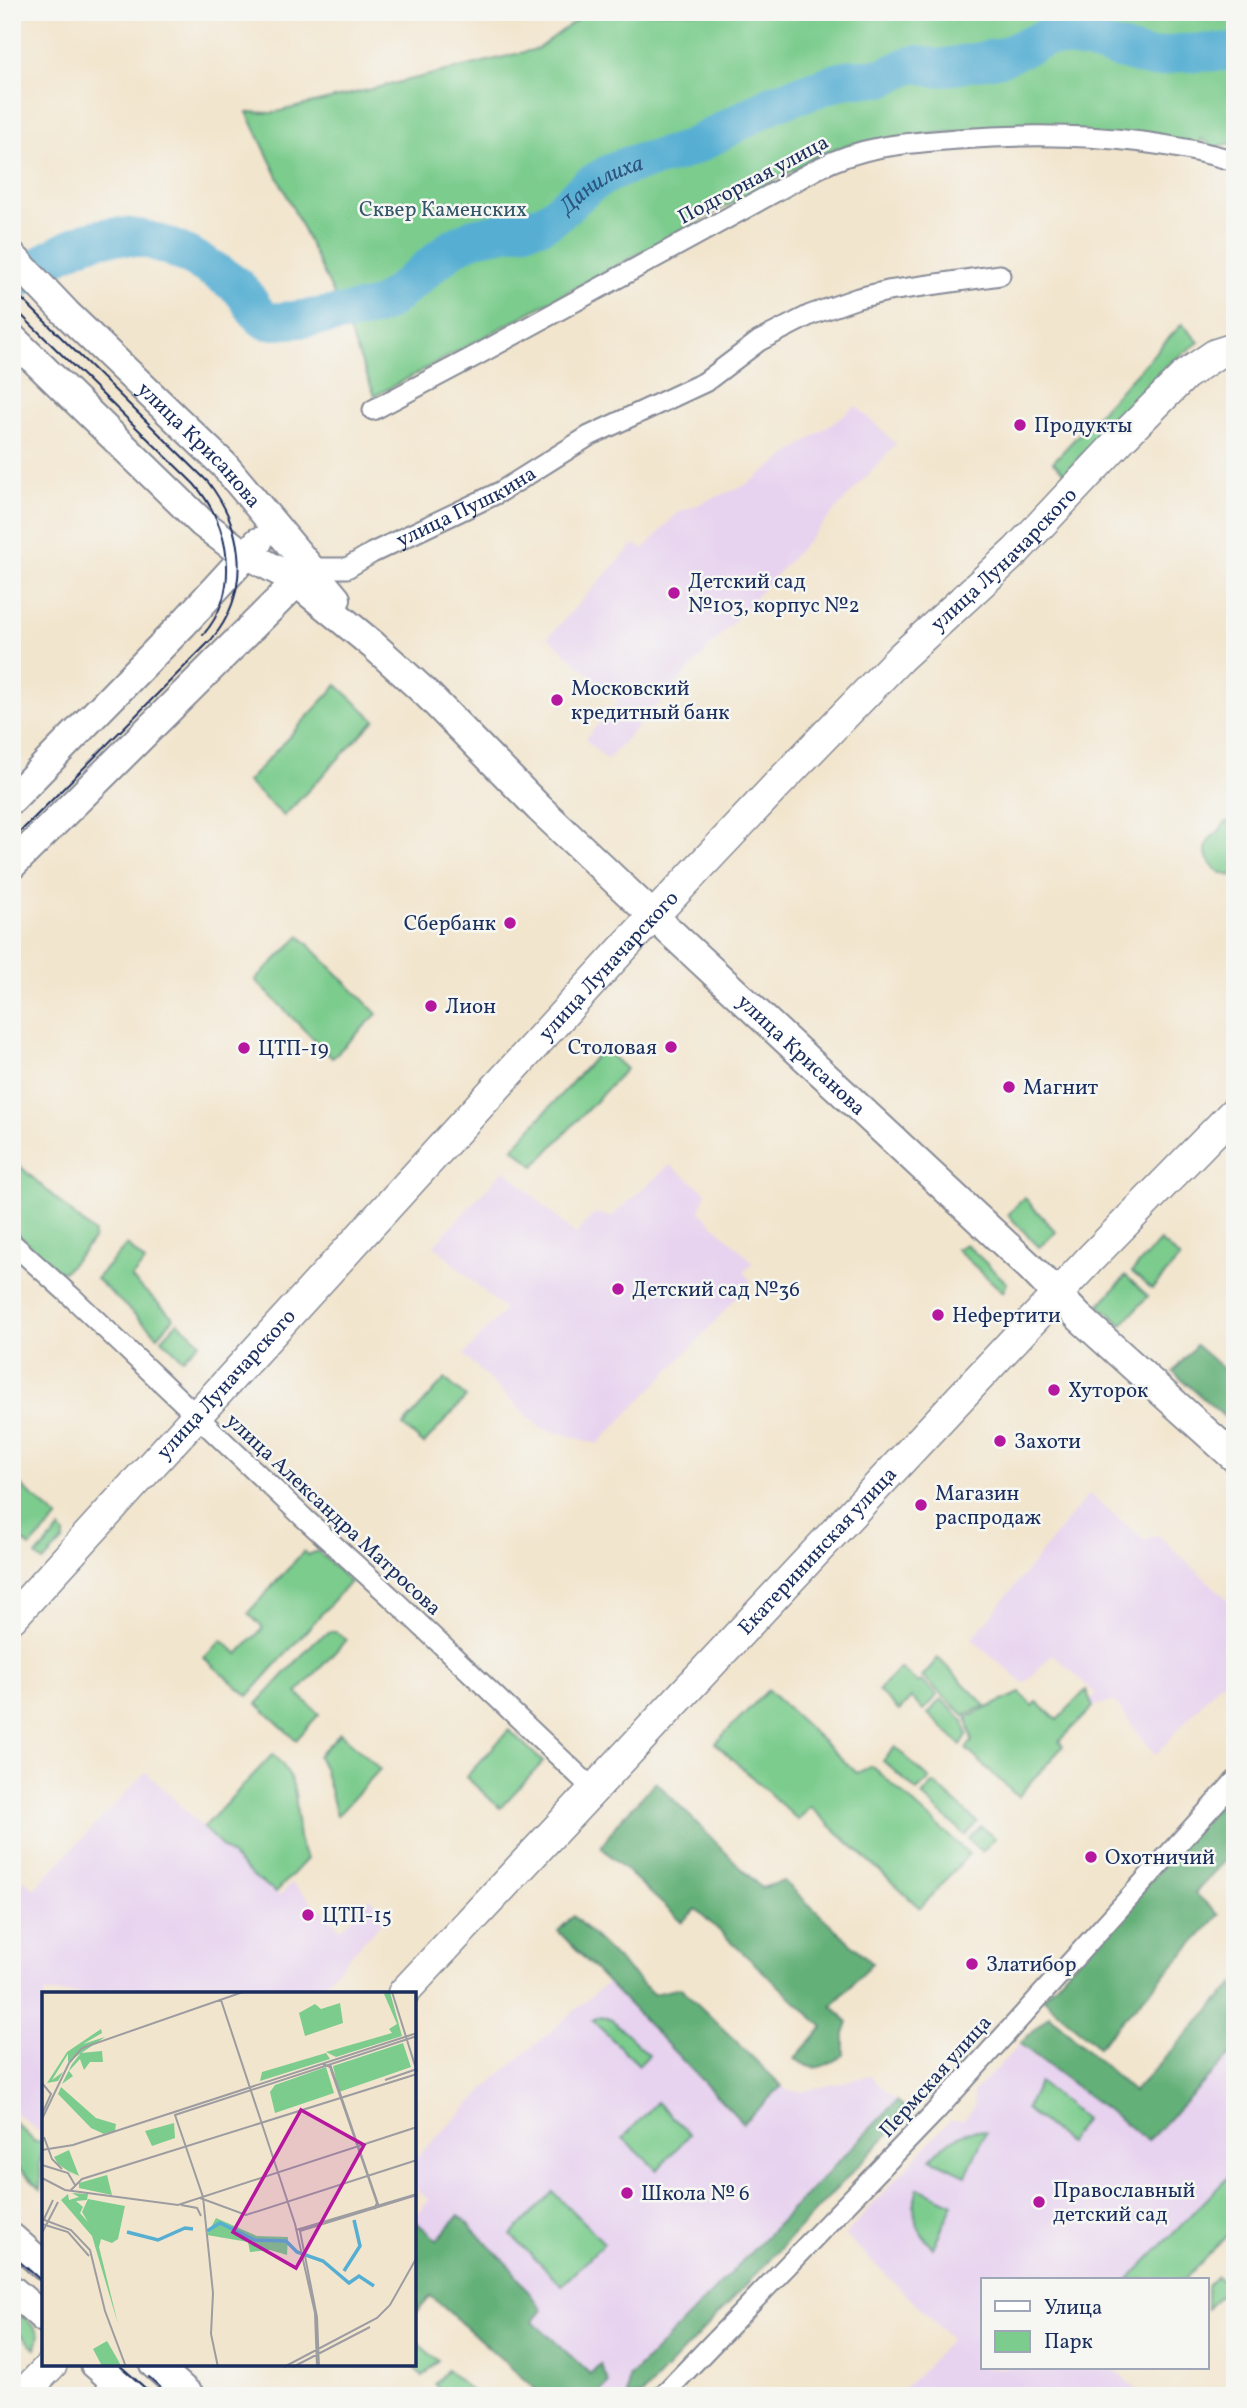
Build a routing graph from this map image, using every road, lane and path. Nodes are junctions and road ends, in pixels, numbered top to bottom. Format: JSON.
{"nodes":[{"id":1,"x":1235,"y":160,"type":"edge"},
{"id":2,"x":12,"y":256,"type":"edge"},
{"id":3,"x":1000,"y":275,"type":"dead end"},
{"id":4,"x":12,"y":338,"type":"edge"},
{"id":5,"x":1235,"y":348,"type":"edge"},
{"id":6,"x":373,"y":410,"type":"dead end"},
{"id":7,"x":275,"y":524,"type":"junction"},
{"id":8,"x":246,"y":554,"type":"junction"},
{"id":9,"x":303,"y":575,"type":"junction"},
{"id":10,"x":12,"y":799,"type":"edge"},
{"id":11,"x":12,"y":865,"type":"edge"},
{"id":12,"x":654,"y":916,"type":"junction"},
{"id":13,"x":1235,"y":1111,"type":"edge"},
{"id":14,"x":12,"y":1243,"type":"edge"},
{"id":15,"x":1057,"y":1295,"type":"junction"},
{"id":16,"x":196,"y":1416,"type":"junction"},
{"id":17,"x":1235,"y":1458,"type":"edge"},
{"id":18,"x":12,"y":1618,"type":"edge"},
{"id":19,"x":1235,"y":1781,"type":"edge"},
{"id":20,"x":594,"y":1790,"type":"junction"},
{"id":21,"x":404,"y":1992,"type":"edge"},
{"id":22,"x":12,"y":2238,"type":"edge"},
{"id":23,"x":42,"y":2264,"type":"edge"},
{"id":24,"x":12,"y":2290,"type":"edge"},
{"id":25,"x":42,"y":2316,"type":"edge"},
{"id":26,"x":50,"y":2366,"type":"edge"},
{"id":27,"x":97,"y":2366,"type":"edge"},
{"id":28,"x":156,"y":2366,"type":"edge"},
{"id":29,"x":21,"y":2396,"type":"edge"},
{"id":30,"x":132,"y":2396,"type":"edge"},
{"id":31,"x":190,"y":2396,"type":"edge"},
{"id":32,"x":663,"y":2396,"type":"edge"}],
"edges":[{"from":1,"to":6,"type":"street","name":"Подгорная улица"},
{"from":2,"to":7,"type":"main road","name":"улица Крисанова"},
{"from":3,"to":9,"type":"street","name":"улица Пушкина"},
{"from":4,"to":8,"type":"main road","name":"улица Крисанова"},
{"from":5,"to":12,"type":"main road","name":"улица Луначарского"},
{"from":7,"to":8,"type":"main road"},
{"from":7,"to":9,"type":"main road","name":"улица Крисанова"},
{"from":8,"to":9,"type":"main road","name":"улица Крисанова"},
{"from":8,"to":10,"type":"main road"},
{"from":9,"to":11,"type":"main road"},
{"from":9,"to":12,"type":"main road","name":"улица Крисанова"},
{"from":12,"to":15,"type":"main road","name":"улица Крисанова"},
{"from":12,"to":16,"type":"main road","name":"улица Луначарского"},
{"from":13,"to":15,"type":"main road","name":"Екатерининская улица"},
{"from":14,"to":16,"type":"street","name":"улица Александра Матросова"},
{"from":15,"to":17,"type":"main road","name":"улица Крисанова"},
{"from":15,"to":20,"type":"main road","name":"Екатерининская улица"},
{"from":16,"to":18,"type":"main road","name":"улица Луначарского"},
{"from":16,"to":20,"type":"street","name":"улица Александра Матросова"},
{"from":19,"to":32,"type":"street","name":"Пермская улица"},
{"from":20,"to":21,"type":"main road","name":"Екатерининская улица"},
{"from":22,"to":23,"type":"main road"},
{"from":24,"to":25,"type":"main road"},
{"from":26,"to":29,"type":"main road"},
{"from":27,"to":30,"type":"main road"},
{"from":28,"to":31,"type":"main road"}]}
